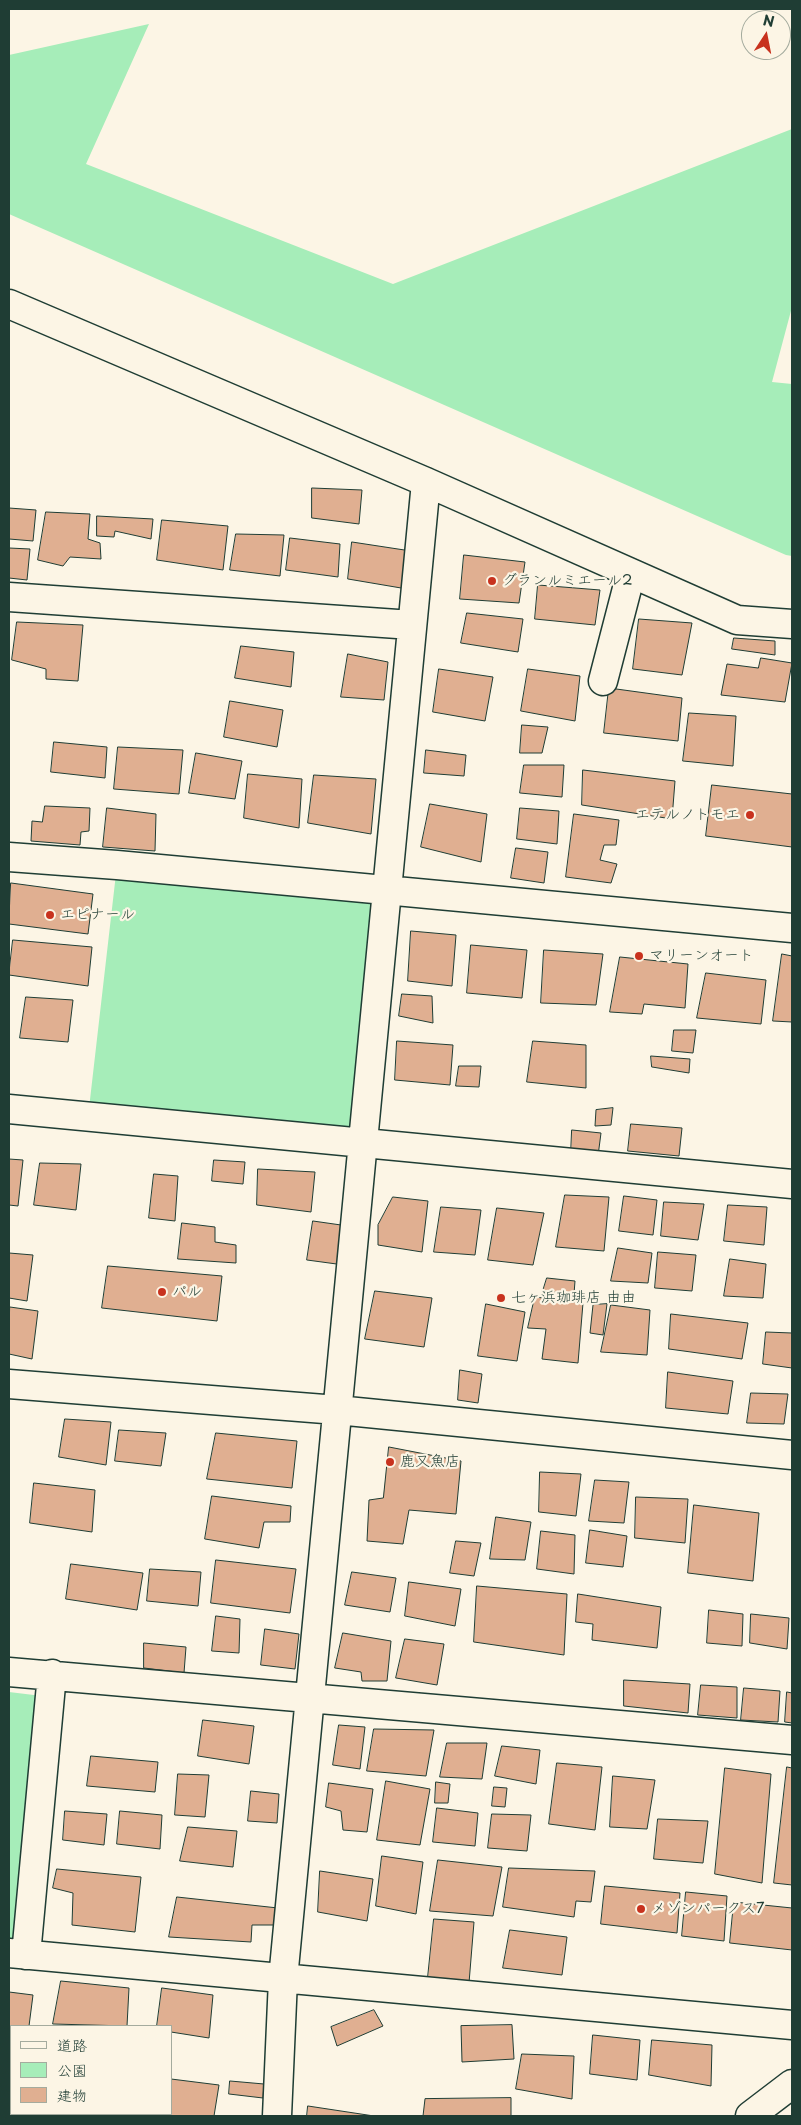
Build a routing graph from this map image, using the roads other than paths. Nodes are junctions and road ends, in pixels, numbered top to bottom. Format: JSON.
{"nodes":[{"id":1,"x":9,"y":304,"type":"edge"},
{"id":2,"x":426,"y":482,"type":"junction"},
{"id":3,"x":631,"y":573,"type":"junction"},
{"id":4,"x":9,"y":597,"type":"edge"},
{"id":5,"x":792,"y":624,"type":"edge"},
{"id":6,"x":412,"y":625,"type":"junction"},
{"id":7,"x":603,"y":681,"type":"dead end"},
{"id":8,"x":9,"y":857,"type":"edge"},
{"id":9,"x":387,"y":890,"type":"junction"},
{"id":10,"x":792,"y":928,"type":"edge"},
{"id":11,"x":9,"y":1109,"type":"edge"},
{"id":12,"x":363,"y":1143,"type":"junction"},
{"id":13,"x":792,"y":1184,"type":"edge"},
{"id":14,"x":9,"y":1384,"type":"edge"},
{"id":15,"x":337,"y":1410,"type":"junction"},
{"id":16,"x":792,"y":1455,"type":"edge"},
{"id":17,"x":9,"y":1672,"type":"edge"},
{"id":18,"x":52,"y":1674,"type":"junction"},
{"id":19,"x":310,"y":1697,"type":"junction"},
{"id":20,"x":792,"y":1740,"type":"edge"},
{"id":21,"x":18,"y":1954,"type":"edge"},
{"id":22,"x":284,"y":1979,"type":"junction"},
{"id":23,"x":792,"y":2025,"type":"edge"},
{"id":24,"x":792,"y":2084,"type":"edge"},
{"id":25,"x":277,"y":2116,"type":"edge"},
{"id":26,"x":750,"y":2116,"type":"edge"}],
"edges":[{"from":1,"to":2,"type":"street"},
{"from":2,"to":3,"type":"street"},
{"from":2,"to":6,"type":"street"},
{"from":3,"to":5,"type":"street"},
{"from":3,"to":7,"type":"street"},
{"from":4,"to":6,"type":"street"},
{"from":6,"to":9,"type":"street"},
{"from":8,"to":9,"type":"street"},
{"from":9,"to":10,"type":"street"},
{"from":9,"to":12,"type":"street"},
{"from":11,"to":12,"type":"street"},
{"from":12,"to":13,"type":"street"},
{"from":12,"to":15,"type":"street"},
{"from":14,"to":15,"type":"street"},
{"from":15,"to":16,"type":"street"},
{"from":15,"to":19,"type":"street"},
{"from":17,"to":18,"type":"street"},
{"from":18,"to":19,"type":"street"},
{"from":18,"to":21,"type":"street"},
{"from":19,"to":20,"type":"street"},
{"from":19,"to":22,"type":"street"},
{"from":21,"to":22,"type":"street"},
{"from":22,"to":23,"type":"street"},
{"from":22,"to":25,"type":"street"},
{"from":24,"to":26,"type":"street"}]}
